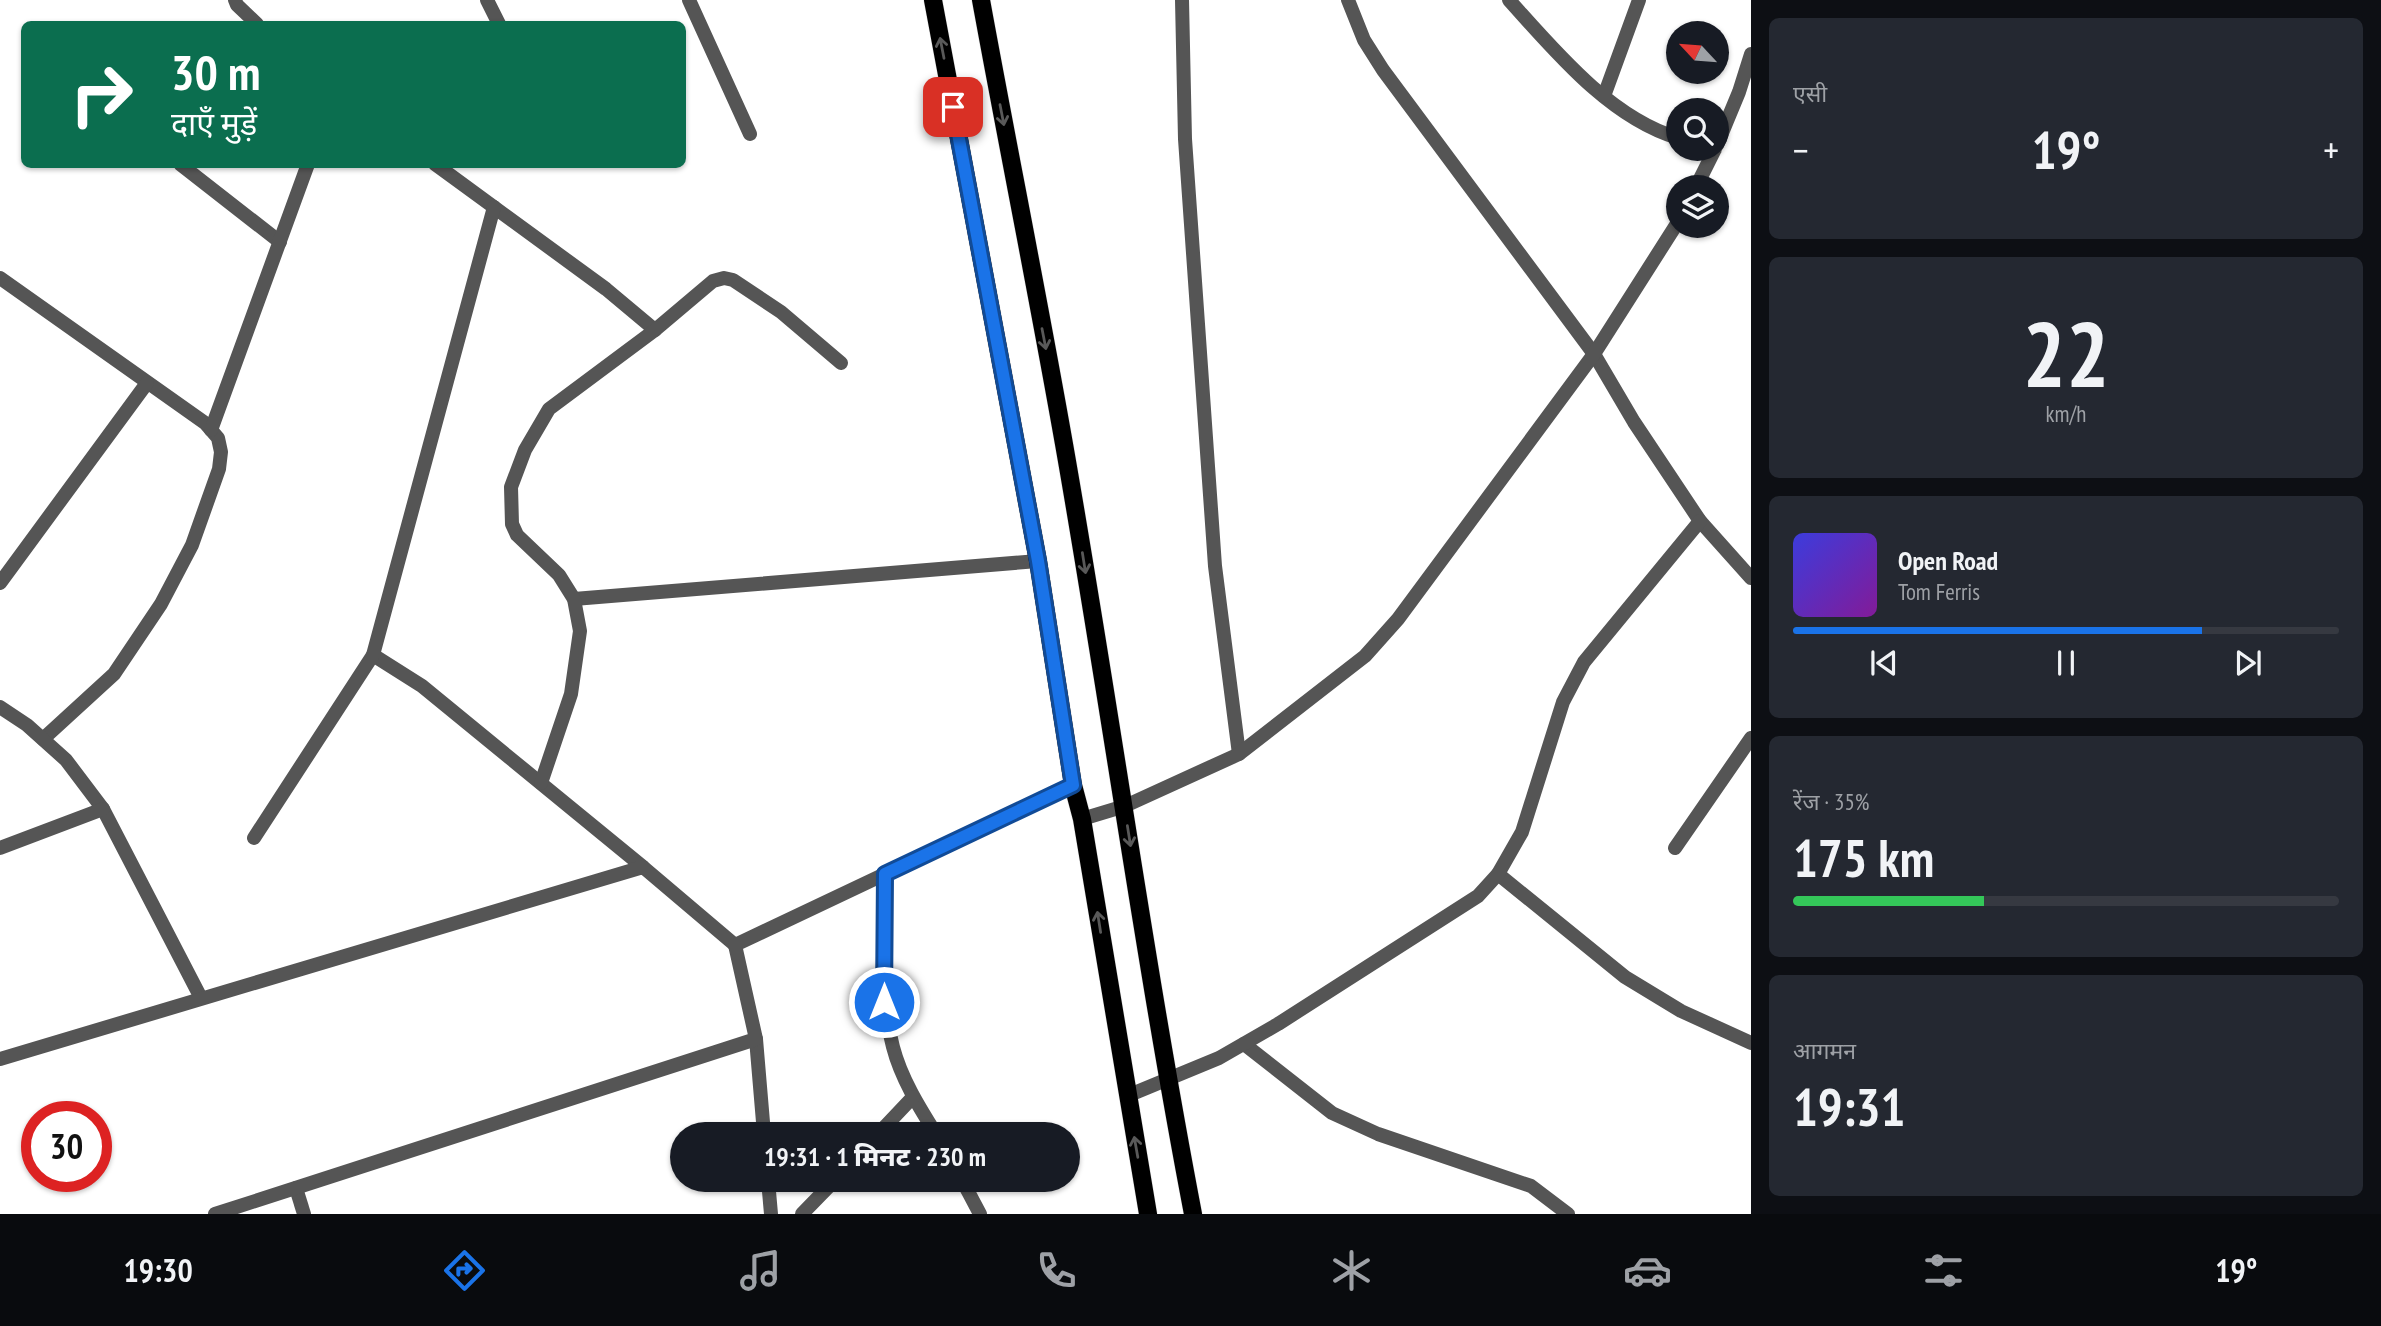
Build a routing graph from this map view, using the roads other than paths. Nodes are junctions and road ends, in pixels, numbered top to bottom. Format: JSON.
{"nodes":[{"id":1,"x":235,"y":0,"type":"edge"},
{"id":2,"x":487,"y":0,"type":"edge"},
{"id":3,"x":688,"y":0,"type":"edge"},
{"id":4,"x":933,"y":0,"type":"edge"},
{"id":5,"x":981,"y":0,"type":"edge"},
{"id":6,"x":1182,"y":0,"type":"edge"},
{"id":7,"x":1348,"y":0,"type":"edge"},
{"id":8,"x":1508,"y":0,"type":"edge"},
{"id":9,"x":1639,"y":0,"type":"edge"},
{"id":10,"x":254,"y":21,"type":"edge"},
{"id":11,"x":498,"y":21,"type":"edge"},
{"id":12,"x":1751,"y":54,"type":"edge"},
{"id":13,"x":1604,"y":96,"type":"junction"},
{"id":14,"x":1729,"y":116,"type":"edge"},
{"id":15,"x":750,"y":134,"type":"dead end"},
{"id":16,"x":1666,"y":134,"type":"edge"},
{"id":17,"x":185,"y":168,"type":"edge"},
{"id":18,"x":307,"y":168,"type":"edge"},
{"id":19,"x":440,"y":168,"type":"edge"},
{"id":20,"x":494,"y":207,"type":"junction"},
{"id":21,"x":1668,"y":238,"type":"edge"},
{"id":22,"x":280,"y":242,"type":"junction"},
{"id":23,"x":3,"y":285,"type":"edge"},
{"id":24,"x":655,"y":330,"type":"junction"},
{"id":25,"x":1594,"y":354,"type":"junction"},
{"id":26,"x":841,"y":363,"type":"dead end"},
{"id":27,"x":148,"y":383,"type":"junction"},
{"id":28,"x":211,"y":430,"type":"junction"},
{"id":29,"x":1700,"y":520,"type":"junction"},
{"id":30,"x":1038,"y":561,"type":"junction"},
{"id":31,"x":1751,"y":578,"type":"edge"},
{"id":32,"x":0,"y":583,"type":"edge"},
{"id":33,"x":574,"y":599,"type":"junction"},
{"id":34,"x":373,"y":655,"type":"junction"},
{"id":35,"x":0,"y":707,"type":"edge"},
{"id":36,"x":1751,"y":738,"type":"edge"},
{"id":37,"x":43,"y":739,"type":"junction"},
{"id":38,"x":1239,"y":754,"type":"junction"},
{"id":39,"x":541,"y":783,"type":"junction"},
{"id":40,"x":1073,"y":785,"type":"junction"},
{"id":41,"x":1125,"y":806,"type":"junction"},
{"id":42,"x":103,"y":809,"type":"junction"},
{"id":43,"x":1082,"y":819,"type":"junction"},
{"id":44,"x":254,"y":838,"type":"dead end"},
{"id":45,"x":0,"y":848,"type":"edge"},
{"id":46,"x":1675,"y":848,"type":"dead end"},
{"id":47,"x":643,"y":867,"type":"junction"},
{"id":48,"x":885,"y":874,"type":"junction"},
{"id":49,"x":1499,"y":874,"type":"junction"},
{"id":50,"x":735,"y":945,"type":"junction"},
{"id":51,"x":201,"y":999,"type":"junction"},
{"id":52,"x":756,"y":1039,"type":"junction"},
{"id":53,"x":1751,"y":1043,"type":"edge"},
{"id":54,"x":1244,"y":1044,"type":"junction"},
{"id":55,"x":0,"y":1059,"type":"edge"},
{"id":56,"x":1167,"y":1079,"type":"junction"},
{"id":57,"x":1127,"y":1096,"type":"junction"},
{"id":58,"x":914,"y":1097,"type":"junction"},
{"id":59,"x":763,"y":1122,"type":"edge"},
{"id":60,"x":890,"y":1122,"type":"edge"},
{"id":61,"x":929,"y":1122,"type":"edge"},
{"id":62,"x":296,"y":1188,"type":"junction"},
{"id":63,"x":769,"y":1192,"type":"edge"},
{"id":64,"x":823,"y":1192,"type":"edge"},
{"id":65,"x":968,"y":1192,"type":"edge"},
{"id":66,"x":1559,"y":1212,"type":"edge"},
{"id":67,"x":215,"y":1214,"type":"edge"},
{"id":68,"x":304,"y":1214,"type":"edge"},
{"id":69,"x":771,"y":1214,"type":"edge"},
{"id":70,"x":802,"y":1214,"type":"edge"},
{"id":71,"x":980,"y":1214,"type":"edge"},
{"id":72,"x":1148,"y":1214,"type":"edge"},
{"id":73,"x":1193,"y":1214,"type":"edge"}],
"edges":[{"from":1,"to":10,"type":"street"},
{"from":2,"to":11,"type":"street"},
{"from":3,"to":15,"type":"street"},
{"from":30,"to":4,"type":"main road","one_way":true},
{"from":5,"to":41,"type":"main road","one_way":true},
{"from":6,"to":38,"type":"street"},
{"from":7,"to":25,"type":"street"},
{"from":8,"to":13,"type":"street"},
{"from":9,"to":13,"type":"street"},
{"from":12,"to":14,"type":"street"},
{"from":13,"to":16,"type":"street"},
{"from":17,"to":22,"type":"street"},
{"from":18,"to":22,"type":"street"},
{"from":19,"to":20,"type":"street"},
{"from":20,"to":24,"type":"street"},
{"from":20,"to":34,"type":"street"},
{"from":21,"to":25,"type":"street"},
{"from":22,"to":28,"type":"street"},
{"from":23,"to":27,"type":"street"},
{"from":24,"to":26,"type":"street"},
{"from":24,"to":33,"type":"street"},
{"from":25,"to":29,"type":"street"},
{"from":25,"to":38,"type":"street"},
{"from":27,"to":28,"type":"street"},
{"from":27,"to":32,"type":"street"},
{"from":28,"to":37,"type":"street"},
{"from":29,"to":31,"type":"street"},
{"from":29,"to":49,"type":"street"},
{"from":30,"to":33,"type":"street"},
{"from":30,"to":40,"type":"main road"},
{"from":33,"to":39,"type":"street"},
{"from":34,"to":39,"type":"street"},
{"from":34,"to":44,"type":"street"},
{"from":35,"to":37,"type":"street"},
{"from":36,"to":46,"type":"street"},
{"from":37,"to":42,"type":"street"},
{"from":38,"to":41,"type":"street"},
{"from":39,"to":47,"type":"street"},
{"from":40,"to":43,"type":"main road"},
{"from":40,"to":48,"type":"street"},
{"from":41,"to":43,"type":"street"},
{"from":41,"to":56,"type":"main road","one_way":true},
{"from":42,"to":45,"type":"street"},
{"from":42,"to":51,"type":"street"},
{"from":57,"to":43,"type":"main road","one_way":true},
{"from":47,"to":50,"type":"street"},
{"from":47,"to":51,"type":"street"},
{"from":48,"to":50,"type":"street"},
{"from":48,"to":58,"type":"street"},
{"from":49,"to":53,"type":"street"},
{"from":49,"to":54,"type":"street"},
{"from":50,"to":52,"type":"street"},
{"from":51,"to":55,"type":"street"},
{"from":52,"to":59,"type":"street"},
{"from":52,"to":62,"type":"street"},
{"from":54,"to":56,"type":"street"},
{"from":54,"to":66,"type":"street"},
{"from":56,"to":57,"type":"street"},
{"from":56,"to":73,"type":"main road"},
{"from":72,"to":57,"type":"main road","one_way":true},
{"from":58,"to":60,"type":"street"},
{"from":58,"to":61,"type":"street"},
{"from":62,"to":67,"type":"street"},
{"from":62,"to":68,"type":"street"},
{"from":63,"to":69,"type":"street"},
{"from":64,"to":70,"type":"street"},
{"from":65,"to":71,"type":"street"}]}
